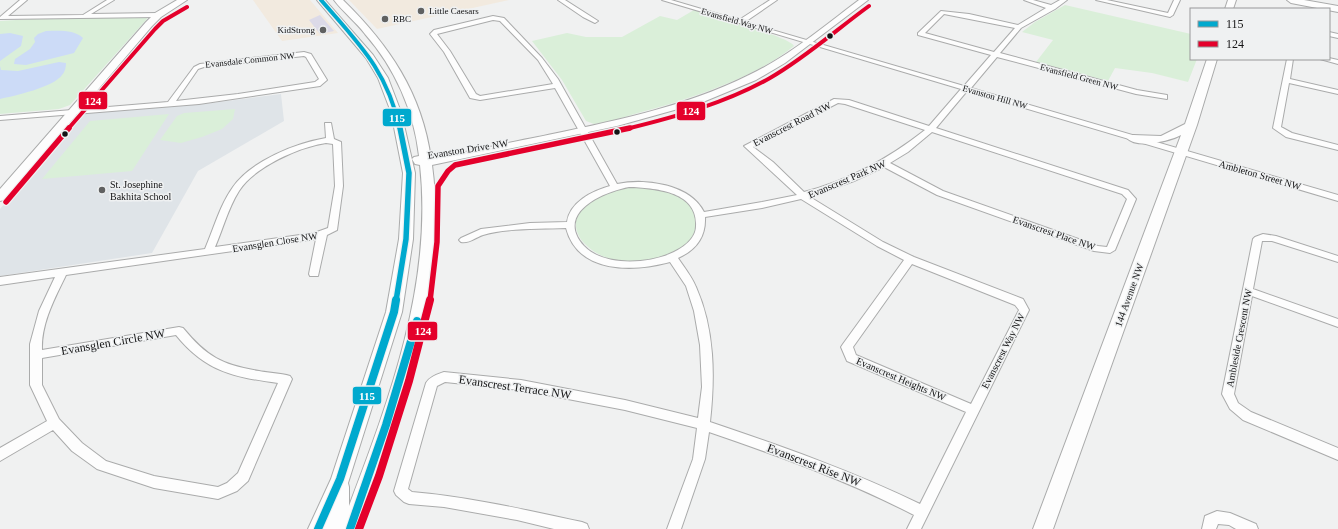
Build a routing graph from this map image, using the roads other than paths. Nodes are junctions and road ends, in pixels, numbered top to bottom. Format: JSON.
{"nodes":[{"id":1,"x":24,"y":0,"type":"edge"},
{"id":2,"x":110,"y":0,"type":"edge"},
{"id":3,"x":183,"y":0,"type":"edge"},
{"id":4,"x":321,"y":0,"type":"edge"},
{"id":5,"x":326,"y":0,"type":"edge"},
{"id":6,"x":338,"y":0,"type":"edge"},
{"id":7,"x":561,"y":0,"type":"edge"},
{"id":8,"x":666,"y":0,"type":"edge"},
{"id":9,"x":774,"y":0,"type":"edge"},
{"id":10,"x":864,"y":0,"type":"edge"},
{"id":11,"x":1027,"y":0,"type":"edge"},
{"id":12,"x":1064,"y":0,"type":"edge"},
{"id":13,"x":1099,"y":0,"type":"edge"},
{"id":14,"x":1177,"y":0,"type":"edge"},
{"id":15,"x":1291,"y":0,"type":"edge"},
{"id":16,"x":1053,"y":8,"type":"junction"},
{"id":17,"x":1338,"y":9,"type":"edge"},
{"id":18,"x":86,"y":15,"type":"junction"},
{"id":19,"x":158,"y":15,"type":"junction"},
{"id":20,"x":355,"y":17,"type":"junction"},
{"id":21,"x":340,"y":20,"type":"junction"},
{"id":22,"x":595,"y":21,"type":"dead end"},
{"id":23,"x":740,"y":22,"type":"junction"},
{"id":24,"x":1019,"y":27,"type":"junction"},
{"id":25,"x":808,"y":43,"type":"junction"},
{"id":26,"x":378,"y":44,"type":"junction"},
{"id":27,"x":995,"y":54,"type":"junction"},
{"id":28,"x":1212,"y":60,"type":"edge"},
{"id":29,"x":1290,"y":60,"type":"edge"},
{"id":30,"x":1328,"y":60,"type":"edge"},
{"id":31,"x":1338,"y":62,"type":"edge"},
{"id":32,"x":1286,"y":80,"type":"junction"},
{"id":33,"x":558,"y":85,"type":"junction"},
{"id":34,"x":965,"y":89,"type":"junction"},
{"id":35,"x":1338,"y":92,"type":"edge"},
{"id":36,"x":1164,"y":97,"type":"dead end"},
{"id":37,"x":171,"y":103,"type":"junction"},
{"id":38,"x":73,"y":112,"type":"junction"},
{"id":39,"x":0,"y":118,"type":"edge"},
{"id":40,"x":328,"y":125,"type":"dead end"},
{"id":41,"x":1191,"y":125,"type":"junction"},
{"id":42,"x":930,"y":130,"type":"junction"},
{"id":43,"x":583,"y":131,"type":"junction"},
{"id":44,"x":1133,"y":138,"type":"junction"},
{"id":45,"x":330,"y":139,"type":"junction"},
{"id":46,"x":530,"y":141,"type":"junction"},
{"id":47,"x":1338,"y":148,"type":"edge"},
{"id":48,"x":1181,"y":152,"type":"junction"},
{"id":49,"x":451,"y":158,"type":"junction"},
{"id":50,"x":419,"y":159,"type":"junction"},
{"id":51,"x":884,"y":164,"type":"junction"},
{"id":52,"x":430,"y":184,"type":"junction"},
{"id":53,"x":614,"y":186,"type":"junction"},
{"id":54,"x":0,"y":197,"type":"edge"},
{"id":55,"x":804,"y":197,"type":"junction"},
{"id":56,"x":1338,"y":198,"type":"edge"},
{"id":57,"x":700,"y":215,"type":"junction"},
{"id":58,"x":571,"y":225,"type":"junction"},
{"id":59,"x":322,"y":235,"type":"junction"},
{"id":60,"x":464,"y":240,"type":"dead end"},
{"id":61,"x":209,"y":252,"type":"junction"},
{"id":62,"x":673,"y":258,"type":"junction"},
{"id":63,"x":910,"y":259,"type":"junction"},
{"id":64,"x":1338,"y":259,"type":"edge"},
{"id":65,"x":62,"y":273,"type":"junction"},
{"id":66,"x":314,"y":274,"type":"dead end"},
{"id":67,"x":0,"y":282,"type":"edge"},
{"id":68,"x":1248,"y":291,"type":"junction"},
{"id":69,"x":1338,"y":322,"type":"edge"},
{"id":70,"x":36,"y":355,"type":"junction"},
{"id":71,"x":973,"y":410,"type":"junction"},
{"id":72,"x":54,"y":424,"type":"junction"},
{"id":73,"x":703,"y":425,"type":"junction"},
{"id":74,"x":1338,"y":454,"type":"edge"},
{"id":75,"x":0,"y":455,"type":"edge"},
{"id":76,"x":340,"y":479,"type":"junction"},
{"id":77,"x":922,"y":512,"type":"junction"},
{"id":78,"x":318,"y":529,"type":"edge"},
{"id":79,"x":333,"y":529,"type":"edge"},
{"id":80,"x":350,"y":529,"type":"edge"},
{"id":81,"x":582,"y":529,"type":"edge"},
{"id":82,"x":674,"y":529,"type":"edge"},
{"id":83,"x":914,"y":529,"type":"edge"},
{"id":84,"x":1043,"y":529,"type":"edge"},
{"id":85,"x":1209,"y":529,"type":"edge"},
{"id":86,"x":1251,"y":529,"type":"edge"}],
"edges":[{"from":1,"to":18,"type":"street"},
{"from":2,"to":18,"type":"street"},
{"from":3,"to":19,"type":"main road"},
{"from":4,"to":21,"type":"main road"},
{"from":5,"to":20,"type":"main road"},
{"from":6,"to":20,"type":"main road"},
{"from":7,"to":22,"type":"street"},
{"from":8,"to":23,"type":"street","name":"Evansfield Way NW"},
{"from":9,"to":23,"type":"street"},
{"from":10,"to":25,"type":"main road","name":"Evanston Drive NW"},
{"from":11,"to":16,"type":"street"},
{"from":12,"to":16,"type":"street","name":"Evanscrest Park NW"},
{"from":13,"to":14,"type":"street"},
{"from":15,"to":17,"type":"main road"},
{"from":16,"to":24,"type":"street","name":"Evanscrest Park NW"},
{"from":18,"to":19,"type":"street"},
{"from":19,"to":38,"type":"main road"},
{"from":20,"to":26,"type":"main road"},
{"from":21,"to":26,"type":"main road"},
{"from":21,"to":50,"type":"main road"},
{"from":23,"to":25,"type":"street","name":"Evansfield Way NW"},
{"from":24,"to":27,"type":"street","name":"Evanscrest Park NW"},
{"from":24,"to":27,"type":"street","name":"Evansfield Green NW"},
{"from":25,"to":34,"type":"street","name":"Evanston Hill NW"},
{"from":25,"to":43,"type":"main road","name":"Evanston Drive NW"},
{"from":26,"to":50,"type":"main road"},
{"from":27,"to":34,"type":"street","name":"Evanscrest Park NW"},
{"from":27,"to":36,"type":"street","name":"Evansfield Green NW"},
{"from":28,"to":41,"type":"main road","name":"144 Avenue NW"},
{"from":29,"to":32,"type":"street"},
{"from":30,"to":31,"type":"street"},
{"from":32,"to":35,"type":"street"},
{"from":32,"to":47,"type":"street"},
{"from":33,"to":33,"type":"street"},
{"from":33,"to":43,"type":"street"},
{"from":34,"to":42,"type":"street","name":"Evanscrest Park NW"},
{"from":34,"to":44,"type":"street","name":"Evanston Hill NW"},
{"from":37,"to":37,"type":"street","name":"Evansdale Common NW"},
{"from":37,"to":38,"type":"street","name":"Evansdale Common NW"},
{"from":38,"to":39,"type":"street","name":"Evansdale Common NW"},
{"from":38,"to":54,"type":"main road"},
{"from":40,"to":45,"type":"street"},
{"from":41,"to":44,"type":"main road"},
{"from":41,"to":48,"type":"main road","name":"144 Avenue NW"},
{"from":42,"to":51,"type":"street","name":"Evanscrest Park NW"},
{"from":42,"to":51,"type":"street","name":"Evanscrest Place NW"},
{"from":42,"to":55,"type":"street","name":"Evanscrest Road NW"},
{"from":43,"to":46,"type":"main road","name":"Evanston Drive NW"},
{"from":43,"to":53,"type":"street"},
{"from":44,"to":48,"type":"street","name":"Evanston Hill NW"},
{"from":45,"to":59,"type":"street","name":"Evansglen Close NW"},
{"from":45,"to":61,"type":"street"},
{"from":46,"to":49,"type":"main road","name":"Evanston Drive NW"},
{"from":46,"to":50,"type":"main road","name":"Evanston Drive NW"},
{"from":48,"to":56,"type":"street","name":"Ambleton Street NW"},
{"from":48,"to":84,"type":"main road","name":"144 Avenue NW"},
{"from":49,"to":50,"type":"main road","name":"Evanston Drive NW"},
{"from":49,"to":52,"type":"main road"},
{"from":50,"to":52,"type":"main road"},
{"from":50,"to":76,"type":"main road"},
{"from":51,"to":55,"type":"street","name":"Evanscrest Park NW"},
{"from":52,"to":80,"type":"main road"},
{"from":53,"to":57,"type":"street"},
{"from":53,"to":58,"type":"street"},
{"from":55,"to":57,"type":"street","name":"Evanscrest Park NW"},
{"from":55,"to":63,"type":"street","name":"Evanscrest Way NW"},
{"from":57,"to":62,"type":"street"},
{"from":58,"to":60,"type":"street"},
{"from":58,"to":62,"type":"street"},
{"from":59,"to":61,"type":"street","name":"Evansglen Close NW"},
{"from":59,"to":66,"type":"street"},
{"from":61,"to":65,"type":"street","name":"Evansglen Close NW"},
{"from":62,"to":73,"type":"street"},
{"from":63,"to":71,"type":"street","name":"Evanscrest Way NW"},
{"from":63,"to":71,"type":"street","name":"Evanscrest Heights NW"},
{"from":64,"to":68,"type":"street","name":"Ambleside Crescent NW"},
{"from":65,"to":67,"type":"street","name":"Evansglen Close NW"},
{"from":65,"to":70,"type":"street","name":"Evansglen Circle NW"},
{"from":68,"to":69,"type":"street"},
{"from":68,"to":74,"type":"street","name":"Ambleside Crescent NW"},
{"from":70,"to":72,"type":"street","name":"Evansglen Circle NW"},
{"from":70,"to":72,"type":"street","name":"Evansglen Circle NW"},
{"from":71,"to":77,"type":"street","name":"Evanscrest Way NW"},
{"from":72,"to":75,"type":"street"},
{"from":73,"to":77,"type":"street","name":"Evanscrest Rise NW"},
{"from":73,"to":81,"type":"street","name":"Evanscrest Terrace NW"},
{"from":73,"to":82,"type":"street"},
{"from":76,"to":78,"type":"main road"},
{"from":76,"to":79,"type":"main road"},
{"from":77,"to":83,"type":"street","name":"Evanscrest Way NW"},
{"from":85,"to":86,"type":"street"}]}
